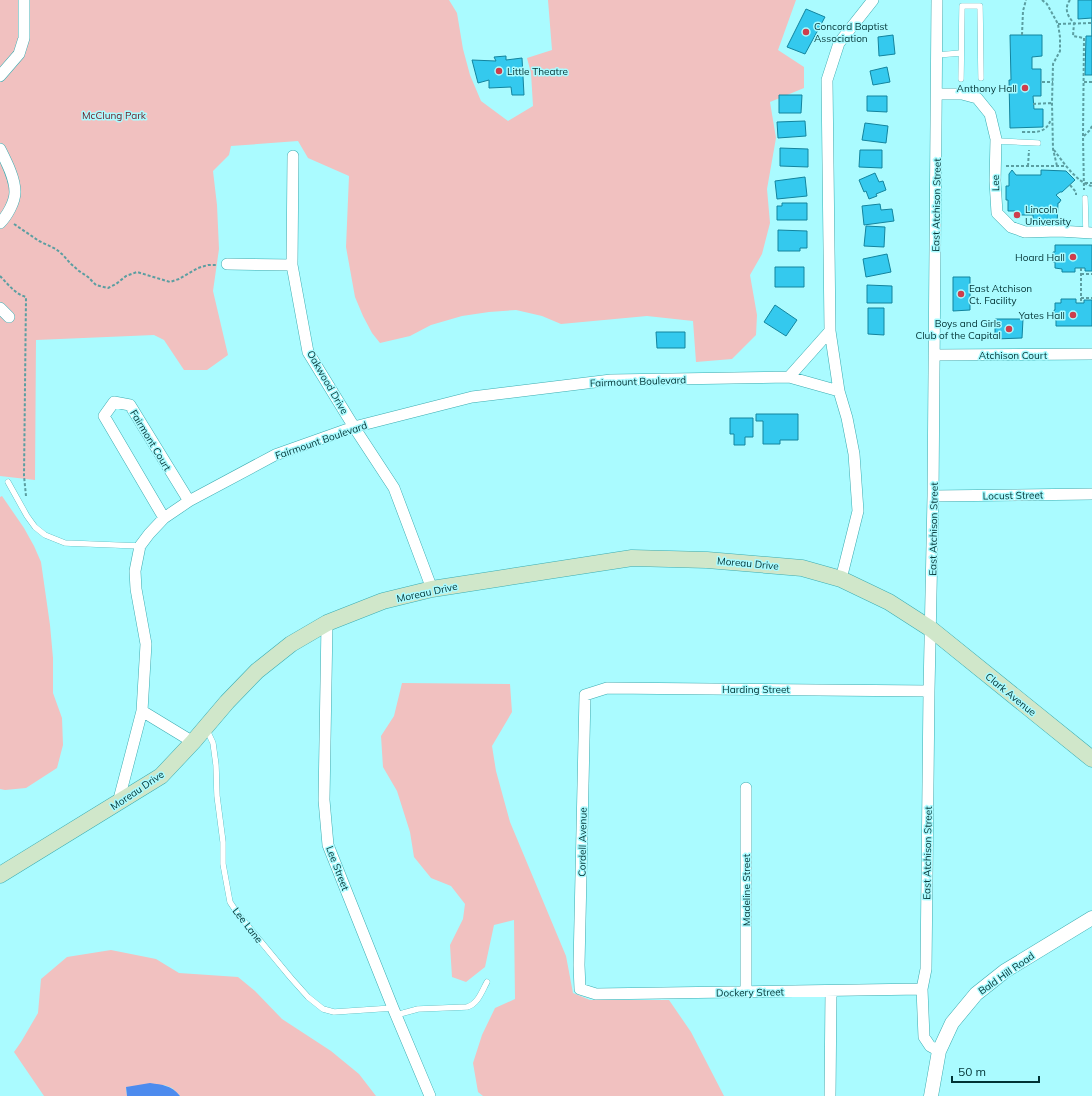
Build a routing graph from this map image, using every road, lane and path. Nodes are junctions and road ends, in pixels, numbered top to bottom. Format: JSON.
{"nodes":[{"id":1,"x":24,"y":0,"type":"edge"},
{"id":2,"x":873,"y":0,"type":"edge"},
{"id":3,"x":937,"y":0,"type":"edge"},
{"id":4,"x":1026,"y":0,"type":"edge"},
{"id":5,"x":1042,"y":0,"type":"edge"},
{"id":6,"x":1070,"y":0,"type":"edge"},
{"id":7,"x":1074,"y":23,"type":"junction"},
{"id":8,"x":1092,"y":23,"type":"edge"},
{"id":9,"x":1058,"y":24,"type":"junction"},
{"id":10,"x":1022,"y":35,"type":"dead end"},
{"id":11,"x":961,"y":53,"type":"junction"},
{"id":12,"x":937,"y":55,"type":"junction"},
{"id":13,"x":0,"y":76,"type":"edge"},
{"id":14,"x":981,"y":78,"type":"dead end"},
{"id":15,"x":960,"y":79,"type":"dead end"},
{"id":16,"x":1042,"y":82,"type":"dead end"},
{"id":17,"x":1053,"y":82,"type":"junction"},
{"id":18,"x":1084,"y":82,"type":"junction"},
{"id":19,"x":1092,"y":82,"type":"edge"},
{"id":20,"x":937,"y":94,"type":"junction"},
{"id":21,"x":1034,"y":104,"type":"dead end"},
{"id":22,"x":1052,"y":104,"type":"junction"},
{"id":23,"x":1052,"y":118,"type":"junction"},
{"id":24,"x":1092,"y":126,"type":"edge"},
{"id":25,"x":1022,"y":132,"type":"dead end"},
{"id":26,"x":1083,"y":136,"type":"junction"},
{"id":27,"x":996,"y":141,"type":"junction"},
{"id":28,"x":1029,"y":143,"type":"junction"},
{"id":29,"x":1038,"y":143,"type":"dead end"},
{"id":30,"x":0,"y":149,"type":"edge"},
{"id":31,"x":1053,"y":149,"type":"junction"},
{"id":32,"x":293,"y":156,"type":"dead end"},
{"id":33,"x":995,"y":166,"type":"junction"},
{"id":34,"x":1028,"y":166,"type":"junction"},
{"id":35,"x":1057,"y":166,"type":"junction"},
{"id":36,"x":1066,"y":166,"type":"junction"},
{"id":37,"x":1084,"y":183,"type":"junction"},
{"id":38,"x":1092,"y":183,"type":"edge"},
{"id":39,"x":1092,"y":186,"type":"edge"},
{"id":40,"x":1085,"y":198,"type":"dead end"},
{"id":41,"x":15,"y":219,"type":"dead end"},
{"id":42,"x":0,"y":223,"type":"edge"},
{"id":43,"x":1089,"y":232,"type":"edge"},
{"id":44,"x":227,"y":264,"type":"joint"},
{"id":45,"x":292,"y":264,"type":"junction"},
{"id":46,"x":1081,"y":268,"type":"dead end"},
{"id":47,"x":1081,"y":274,"type":"junction"},
{"id":48,"x":1092,"y":274,"type":"edge"},
{"id":49,"x":0,"y":276,"type":"edge"},
{"id":50,"x":1081,"y":298,"type":"junction"},
{"id":51,"x":1092,"y":298,"type":"edge"},
{"id":52,"x":1081,"y":303,"type":"dead end"},
{"id":53,"x":0,"y":308,"type":"edge"},
{"id":54,"x":9,"y":317,"type":"dead end"},
{"id":55,"x":830,"y":331,"type":"junction"},
{"id":56,"x":1092,"y":354,"type":"edge"},
{"id":57,"x":934,"y":355,"type":"junction"},
{"id":58,"x":789,"y":377,"type":"junction"},
{"id":59,"x":839,"y":391,"type":"junction"},
{"id":60,"x":354,"y":427,"type":"junction"},
{"id":61,"x":8,"y":482,"type":"dead end"},
{"id":62,"x":1092,"y":494,"type":"edge"},
{"id":63,"x":933,"y":496,"type":"junction"},
{"id":64,"x":27,"y":500,"type":"dead end"},
{"id":65,"x":189,"y":501,"type":"junction"},
{"id":66,"x":164,"y":518,"type":"junction"},
{"id":67,"x":140,"y":546,"type":"junction"},
{"id":68,"x":841,"y":579,"type":"junction"},
{"id":69,"x":432,"y":589,"type":"junction"},
{"id":70,"x":327,"y":623,"type":"junction"},
{"id":71,"x":931,"y":629,"type":"junction"},
{"id":72,"x":929,"y":691,"type":"junction"},
{"id":73,"x":585,"y":695,"type":"joint"},
{"id":74,"x":142,"y":711,"type":"junction"},
{"id":75,"x":206,"y":727,"type":"junction"},
{"id":76,"x":193,"y":742,"type":"junction"},
{"id":77,"x":1092,"y":759,"type":"edge"},
{"id":78,"x":746,"y":788,"type":"dead end"},
{"id":79,"x":118,"y":803,"type":"junction"},
{"id":80,"x":0,"y":875,"type":"edge"},
{"id":81,"x":1092,"y":918,"type":"edge"},
{"id":82,"x":487,"y":982,"type":"dead end"},
{"id":83,"x":580,"y":989,"type":"joint"},
{"id":84,"x":922,"y":989,"type":"junction"},
{"id":85,"x":830,"y":991,"type":"junction"},
{"id":86,"x":746,"y":992,"type":"junction"},
{"id":87,"x":394,"y":1012,"type":"junction"},
{"id":88,"x":939,"y":1051,"type":"junction"},
{"id":89,"x":430,"y":1096,"type":"edge"},
{"id":90,"x":830,"y":1096,"type":"edge"},
{"id":91,"x":931,"y":1096,"type":"edge"}],
"edges":[{"from":1,"to":13,"type":"street"},
{"from":2,"to":55,"type":"street"},
{"from":3,"to":12,"type":"street","name":"East Atchison Street"},
{"from":4,"to":10,"type":"path"},
{"from":5,"to":9,"type":"path"},
{"from":6,"to":7,"type":"path"},
{"from":7,"to":8,"type":"path"},
{"from":7,"to":9,"type":"path"},
{"from":7,"to":18,"type":"path"},
{"from":9,"to":17,"type":"path"},
{"from":11,"to":12,"type":"lane"},
{"from":11,"to":14,"type":"lane"},
{"from":11,"to":15,"type":"lane"},
{"from":12,"to":20,"type":"street","name":"East Atchison Street"},
{"from":16,"to":17,"type":"path"},
{"from":17,"to":22,"type":"path"},
{"from":18,"to":19,"type":"path"},
{"from":18,"to":26,"type":"path"},
{"from":20,"to":27,"type":"street","name":"Lee"},
{"from":20,"to":57,"type":"street","name":"East Atchison Street"},
{"from":21,"to":22,"type":"path"},
{"from":22,"to":23,"type":"path"},
{"from":23,"to":25,"type":"path"},
{"from":23,"to":31,"type":"path"},
{"from":24,"to":26,"type":"path"},
{"from":26,"to":37,"type":"path"},
{"from":27,"to":28,"type":"lane"},
{"from":27,"to":33,"type":"street","name":"Lee"},
{"from":28,"to":29,"type":"lane"},
{"from":28,"to":34,"type":"path"},
{"from":30,"to":42,"type":"street"},
{"from":31,"to":35,"type":"path"},
{"from":31,"to":36,"type":"path"},
{"from":32,"to":45,"type":"street","name":"Oakwood Drive"},
{"from":33,"to":34,"type":"path"},
{"from":33,"to":43,"type":"street","name":"Lee"},
{"from":34,"to":35,"type":"path"},
{"from":35,"to":36,"type":"path"},
{"from":36,"to":37,"type":"path"},
{"from":37,"to":38,"type":"path"},
{"from":37,"to":39,"type":"path"},
{"from":40,"to":43,"type":"lane"},
{"from":41,"to":44,"type":"path"},
{"from":44,"to":45,"type":"street"},
{"from":45,"to":60,"type":"street","name":"Oakwood Drive"},
{"from":46,"to":47,"type":"path"},
{"from":47,"to":48,"type":"path"},
{"from":47,"to":50,"type":"path"},
{"from":49,"to":64,"type":"path"},
{"from":50,"to":51,"type":"path"},
{"from":50,"to":52,"type":"path"},
{"from":53,"to":54,"type":"street"},
{"from":55,"to":58,"type":"street"},
{"from":55,"to":59,"type":"street"},
{"from":56,"to":57,"type":"street","name":"Atchison Court"},
{"from":57,"to":63,"type":"street","name":"East Atchison Street"},
{"from":58,"to":59,"type":"street","name":"Fairmount Boulevard"},
{"from":58,"to":60,"type":"street","name":"Fairmount Boulevard"},
{"from":59,"to":68,"type":"street"},
{"from":60,"to":65,"type":"street","name":"Fairmount Boulevard"},
{"from":60,"to":69,"type":"street","name":"Oakwood Drive"},
{"from":61,"to":67,"type":"lane"},
{"from":62,"to":63,"type":"street","name":"Locust Street"},
{"from":63,"to":71,"type":"street","name":"East Atchison Street"},
{"from":65,"to":66,"type":"street","name":"Fairmount Boulevard"},
{"from":65,"to":66,"type":"street","name":"Fairmont Court"},
{"from":66,"to":67,"type":"street","name":"Fairmount Boulevard"},
{"from":67,"to":74,"type":"street","name":"Fairmount Boulevard"},
{"from":68,"to":69,"type":"main road","name":"Moreau Drive"},
{"from":68,"to":71,"type":"main road","name":"Moreau Drive"},
{"from":69,"to":70,"type":"main road","name":"Moreau Drive"},
{"from":70,"to":75,"type":"main road","name":"Moreau Drive"},
{"from":70,"to":87,"type":"street","name":"Lee Street"},
{"from":71,"to":72,"type":"street","name":"East Atchison Street"},
{"from":71,"to":77,"type":"main road","name":"Clark Avenue"},
{"from":72,"to":73,"type":"street","name":"Harding Street"},
{"from":72,"to":84,"type":"street","name":"East Atchison Street"},
{"from":73,"to":83,"type":"street","name":"Cordell Avenue"},
{"from":74,"to":76,"type":"street"},
{"from":74,"to":79,"type":"street","name":"Fairmount Boulevard"},
{"from":75,"to":76,"type":"main road","name":"Moreau Drive"},
{"from":75,"to":87,"type":"lane","name":"Lee Lane"},
{"from":76,"to":79,"type":"main road","name":"Moreau Drive"},
{"from":78,"to":86,"type":"street","name":"Madeline Street"},
{"from":79,"to":80,"type":"main road","name":"Moreau Drive"},
{"from":81,"to":88,"type":"street","name":"Bald Hill Road"},
{"from":82,"to":87,"type":"lane","name":"Lee Lane"},
{"from":83,"to":86,"type":"street","name":"Dockery Street"},
{"from":84,"to":85,"type":"street","name":"Dockery Street"},
{"from":84,"to":88,"type":"street","name":"East Atchison Street"},
{"from":85,"to":86,"type":"street","name":"Dockery Street"},
{"from":85,"to":90,"type":"street"},
{"from":87,"to":89,"type":"street","name":"Lee Street"},
{"from":88,"to":91,"type":"street","name":"Bald Hill Road"}]}
